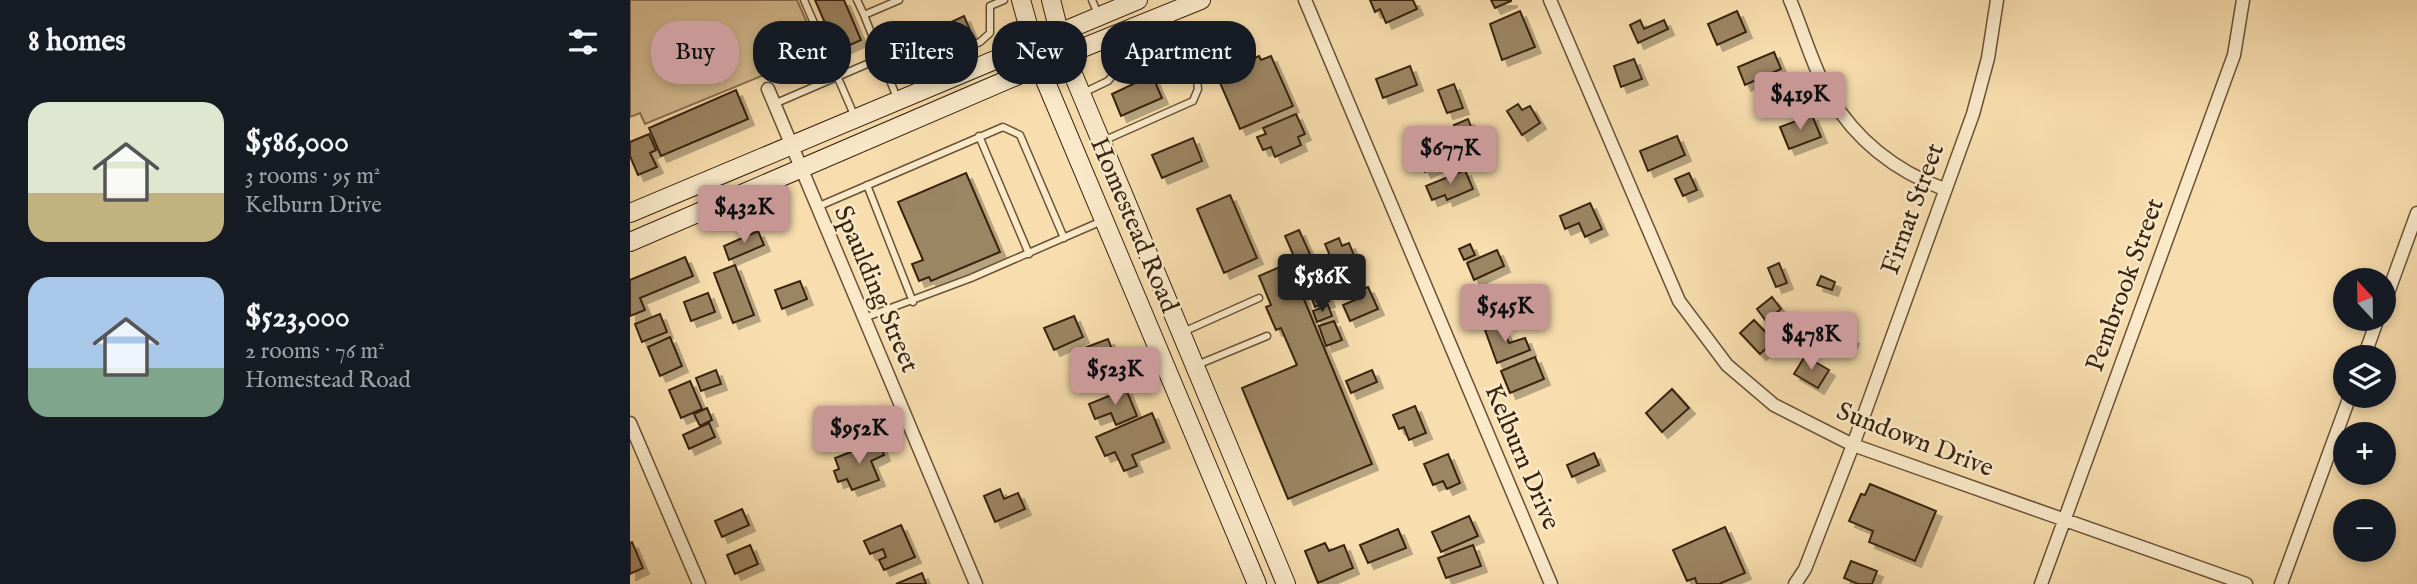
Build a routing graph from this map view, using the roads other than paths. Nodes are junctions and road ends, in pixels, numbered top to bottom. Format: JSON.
{"nodes":[{"id":1,"x":804,"y":0,"type":"edge"},
{"id":2,"x":857,"y":0,"type":"edge"},
{"id":3,"x":899,"y":0,"type":"edge"},
{"id":4,"x":1004,"y":0,"type":"edge"},
{"id":5,"x":1021,"y":0,"type":"edge"},
{"id":6,"x":1051,"y":0,"type":"edge"},
{"id":7,"x":1138,"y":0,"type":"edge"},
{"id":8,"x":1201,"y":0,"type":"edge"},
{"id":9,"x":1305,"y":0,"type":"edge"},
{"id":10,"x":1550,"y":0,"type":"edge"},
{"id":11,"x":1790,"y":0,"type":"edge"},
{"id":12,"x":1997,"y":0,"type":"edge"},
{"id":13,"x":2243,"y":0,"type":"edge"},
{"id":14,"x":1096,"y":8,"type":"edge"},
{"id":15,"x":1167,"y":14,"type":"junction"},
{"id":16,"x":864,"y":15,"type":"junction"},
{"id":17,"x":813,"y":21,"type":"edge"},
{"id":18,"x":866,"y":21,"type":"edge"},
{"id":19,"x":1027,"y":21,"type":"edge"},
{"id":20,"x":1056,"y":21,"type":"edge"},
{"id":21,"x":1077,"y":21,"type":"edge"},
{"id":22,"x":1170,"y":21,"type":"edge"},
{"id":23,"x":978,"y":44,"type":"edge"},
{"id":24,"x":1087,"y":46,"type":"edge"},
{"id":25,"x":819,"y":84,"type":"edge"},
{"id":26,"x":840,"y":84,"type":"edge"},
{"id":27,"x":892,"y":84,"type":"edge"},
{"id":28,"x":916,"y":84,"type":"edge"},
{"id":29,"x":938,"y":84,"type":"edge"},
{"id":30,"x":1002,"y":84,"type":"edge"},
{"id":31,"x":1047,"y":84,"type":"edge"},
{"id":32,"x":1077,"y":84,"type":"edge"},
{"id":33,"x":1102,"y":84,"type":"edge"},
{"id":34,"x":1197,"y":84,"type":"edge"},
{"id":35,"x":768,"y":89,"type":"dead end"},
{"id":36,"x":919,"y":92,"type":"junction"},
{"id":37,"x":1081,"y":94,"type":"junction"},
{"id":38,"x":898,"y":100,"type":"junction"},
{"id":39,"x":774,"y":104,"type":"junction"},
{"id":40,"x":855,"y":118,"type":"junction"},
{"id":41,"x":979,"y":136,"type":"junction"},
{"id":42,"x":1101,"y":142,"type":"junction"},
{"id":43,"x":791,"y":144,"type":"junction"},
{"id":44,"x":801,"y":168,"type":"junction"},
{"id":45,"x":867,"y":185,"type":"junction"},
{"id":46,"x":1944,"y":189,"type":"junction"},
{"id":47,"x":817,"y":207,"type":"junction"},
{"id":48,"x":2417,"y":213,"type":"edge"},
{"id":49,"x":630,"y":214,"type":"edge"},
{"id":50,"x":1104,"y":220,"type":"junction"},
{"id":51,"x":1064,"y":238,"type":"junction"},
{"id":52,"x":630,"y":242,"type":"edge"},
{"id":53,"x":1147,"y":252,"type":"junction"},
{"id":54,"x":1029,"y":254,"type":"junction"},
{"id":55,"x":1121,"y":260,"type":"junction"},
{"id":56,"x":2396,"y":271,"type":"edge"},
{"id":57,"x":1259,"y":298,"type":"dead end"},
{"id":58,"x":913,"y":302,"type":"junction"},
{"id":59,"x":864,"y":318,"type":"junction"},
{"id":60,"x":1181,"y":332,"type":"junction"},
{"id":61,"x":1267,"y":336,"type":"dead end"},
{"id":62,"x":1195,"y":366,"type":"junction"},
{"id":63,"x":2346,"y":408,"type":"edge"},
{"id":64,"x":630,"y":423,"type":"edge"},
{"id":65,"x":1853,"y":444,"type":"junction"},
{"id":66,"x":1230,"y":450,"type":"junction"},
{"id":67,"x":1206,"y":464,"type":"junction"},
{"id":68,"x":2064,"y":519,"type":"junction"},
{"id":69,"x":698,"y":584,"type":"edge"},
{"id":70,"x":976,"y":584,"type":"edge"},
{"id":71,"x":1256,"y":584,"type":"edge"},
{"id":72,"x":1286,"y":584,"type":"edge"},
{"id":73,"x":1551,"y":584,"type":"edge"},
{"id":74,"x":1795,"y":584,"type":"edge"},
{"id":75,"x":2041,"y":584,"type":"edge"},
{"id":76,"x":2246,"y":584,"type":"edge"},
{"id":77,"x":2281,"y":584,"type":"edge"}],
"edges":[{"from":1,"to":17,"type":"lane"},
{"from":2,"to":16,"type":"lane"},
{"from":3,"to":16,"type":"lane"},
{"from":4,"to":23,"type":"lane"},
{"from":5,"to":19,"type":"main road","name":"Homestead Road"},
{"from":6,"to":20,"type":"main road","name":"Homestead Road"},
{"from":7,"to":14,"type":"main road"},
{"from":8,"to":15,"type":"main road"},
{"from":9,"to":73,"type":"street","name":"Kelburn Drive"},
{"from":10,"to":65,"type":"street","name":"Sundown Drive"},
{"from":11,"to":46,"type":"street"},
{"from":12,"to":46,"type":"street","name":"Firnat Street"},
{"from":13,"to":68,"type":"street","name":"Pembrook Street"},
{"from":14,"to":21,"type":"main road"},
{"from":15,"to":22,"type":"lane"},
{"from":15,"to":24,"type":"main road"},
{"from":16,"to":18,"type":"lane"},
{"from":25,"to":39,"type":"lane"},
{"from":26,"to":40,"type":"lane"},
{"from":27,"to":38,"type":"lane"},
{"from":28,"to":36,"type":"lane"},
{"from":29,"to":36,"type":"main road"},
{"from":30,"to":44,"type":"main road"},
{"from":31,"to":50,"type":"main road","name":"Homestead Road"},
{"from":32,"to":37,"type":"main road","name":"Homestead Road"},
{"from":33,"to":37,"type":"lane"},
{"from":34,"to":42,"type":"lane"},
{"from":35,"to":39,"type":"street","name":"Spaulding Street"},
{"from":36,"to":38,"type":"main road"},
{"from":37,"to":42,"type":"main road","name":"Homestead Road"},
{"from":38,"to":40,"type":"main road"},
{"from":39,"to":43,"type":"street","name":"Spaulding Street"},
{"from":40,"to":43,"type":"main road"},
{"from":41,"to":45,"type":"lane"},
{"from":41,"to":51,"type":"lane"},
{"from":41,"to":54,"type":"lane"},
{"from":42,"to":53,"type":"main road","name":"Homestead Road"},
{"from":43,"to":44,"type":"street","name":"Spaulding Street"},
{"from":43,"to":49,"type":"main road"},
{"from":44,"to":47,"type":"street","name":"Spaulding Street"},
{"from":44,"to":52,"type":"main road"},
{"from":45,"to":47,"type":"lane"},
{"from":45,"to":58,"type":"lane"},
{"from":46,"to":65,"type":"street","name":"Firnat Street"},
{"from":47,"to":59,"type":"street","name":"Spaulding Street"},
{"from":48,"to":56,"type":"street"},
{"from":50,"to":51,"type":"lane"},
{"from":50,"to":55,"type":"main road","name":"Homestead Road"},
{"from":51,"to":54,"type":"lane"},
{"from":53,"to":55,"type":"main road"},
{"from":53,"to":60,"type":"main road","name":"Homestead Road"},
{"from":54,"to":58,"type":"lane"},
{"from":55,"to":67,"type":"main road","name":"Homestead Road"},
{"from":57,"to":60,"type":"lane"},
{"from":58,"to":59,"type":"lane"},
{"from":59,"to":70,"type":"street","name":"Spaulding Street"},
{"from":60,"to":62,"type":"main road","name":"Homestead Road"},
{"from":61,"to":62,"type":"lane"},
{"from":62,"to":66,"type":"main road","name":"Homestead Road"},
{"from":63,"to":77,"type":"street"},
{"from":64,"to":69,"type":"street"},
{"from":65,"to":68,"type":"street","name":"Sundown Drive"},
{"from":65,"to":74,"type":"street","name":"Firnat Street"},
{"from":66,"to":67,"type":"main road"},
{"from":66,"to":72,"type":"main road","name":"Homestead Road"},
{"from":67,"to":71,"type":"main road","name":"Homestead Road"},
{"from":68,"to":75,"type":"street","name":"Pembrook Street"},
{"from":68,"to":76,"type":"street","name":"Sundown Drive"}]}
